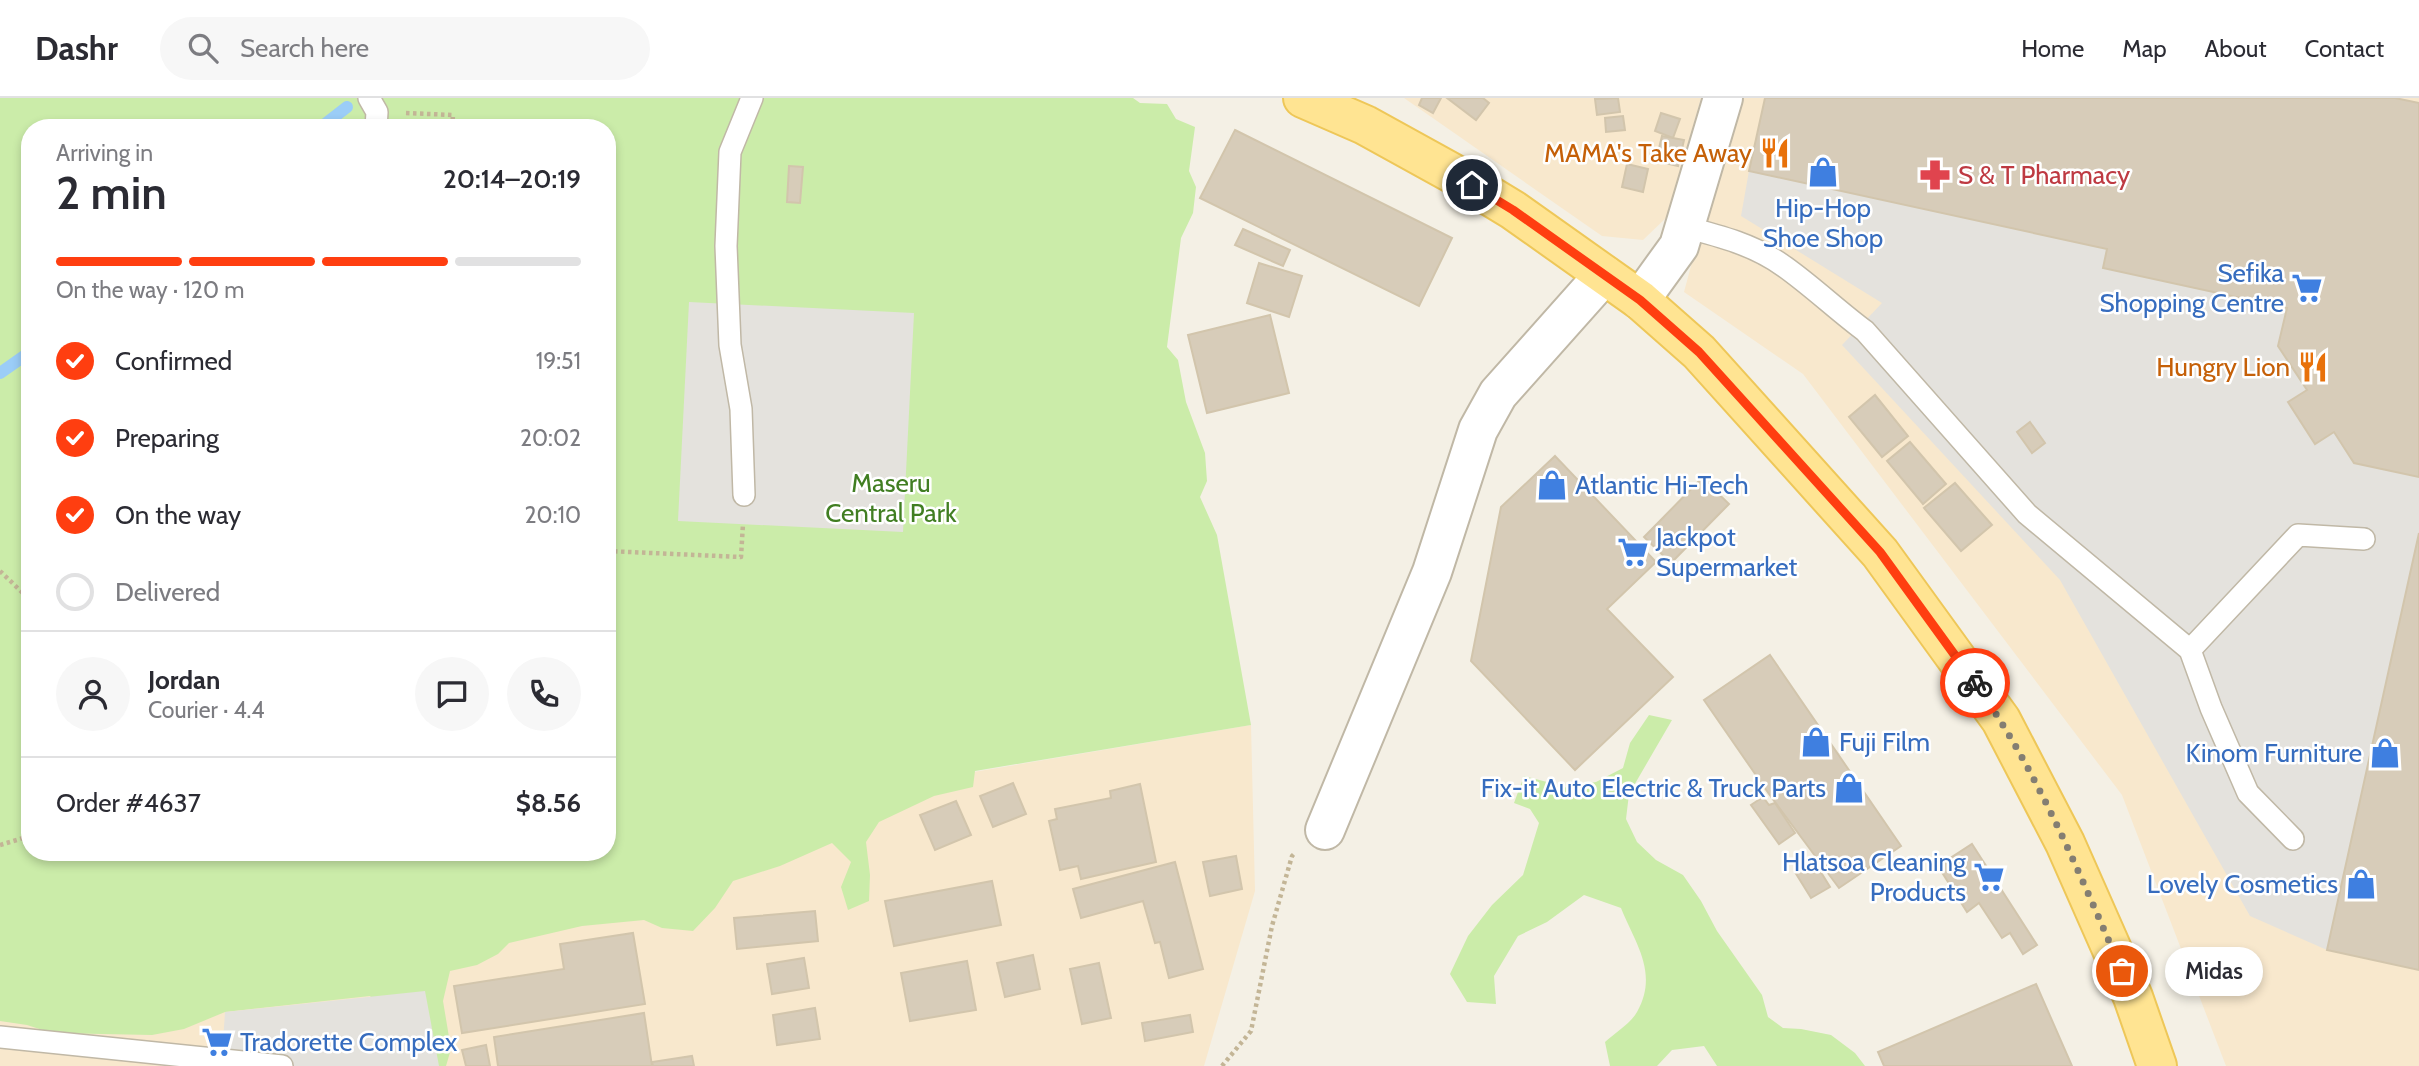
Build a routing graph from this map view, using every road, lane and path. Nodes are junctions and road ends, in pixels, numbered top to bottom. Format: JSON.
{"nodes":[{"id":1,"x":752,"y":98,"type":"edge"},
{"id":2,"x":1303,"y":98,"type":"edge"},
{"id":3,"x":1723,"y":98,"type":"edge"},
{"id":4,"x":374,"y":113,"type":"edge"},
{"id":5,"x":453,"y":119,"type":"edge"},
{"id":6,"x":1685,"y":227,"type":"junction"},
{"id":7,"x":1604,"y":275,"type":"junction"},
{"id":8,"x":1640,"y":300,"type":"junction"},
{"id":9,"x":744,"y":495,"type":"joint"},
{"id":10,"x":2364,"y":539,"type":"dead end"},
{"id":11,"x":616,"y":551,"type":"edge"},
{"id":12,"x":0,"y":571,"type":"edge"},
{"id":13,"x":21,"y":591,"type":"edge"},
{"id":14,"x":2190,"y":650,"type":"junction"},
{"id":15,"x":1325,"y":830,"type":"joint"},
{"id":16,"x":21,"y":839,"type":"edge"},
{"id":17,"x":2293,"y":839,"type":"dead end"},
{"id":18,"x":0,"y":845,"type":"edge"},
{"id":19,"x":0,"y":1037,"type":"edge"},
{"id":20,"x":282,"y":1066,"type":"edge"},
{"id":21,"x":1222,"y":1066,"type":"edge"},
{"id":22,"x":2157,"y":1066,"type":"edge"}],
"edges":[{"from":1,"to":9,"type":"lane"},
{"from":2,"to":7,"type":"main road"},
{"from":3,"to":6,"type":"street"},
{"from":4,"to":5,"type":"path"},
{"from":6,"to":8,"type":"street"},
{"from":6,"to":14,"type":"lane"},
{"from":7,"to":8,"type":"main road"},
{"from":7,"to":15,"type":"street"},
{"from":8,"to":22,"type":"main road"},
{"from":9,"to":11,"type":"path"},
{"from":10,"to":14,"type":"lane"},
{"from":12,"to":13,"type":"path"},
{"from":14,"to":17,"type":"lane"},
{"from":15,"to":21,"type":"path"},
{"from":16,"to":18,"type":"path"},
{"from":19,"to":20,"type":"lane"}]}
